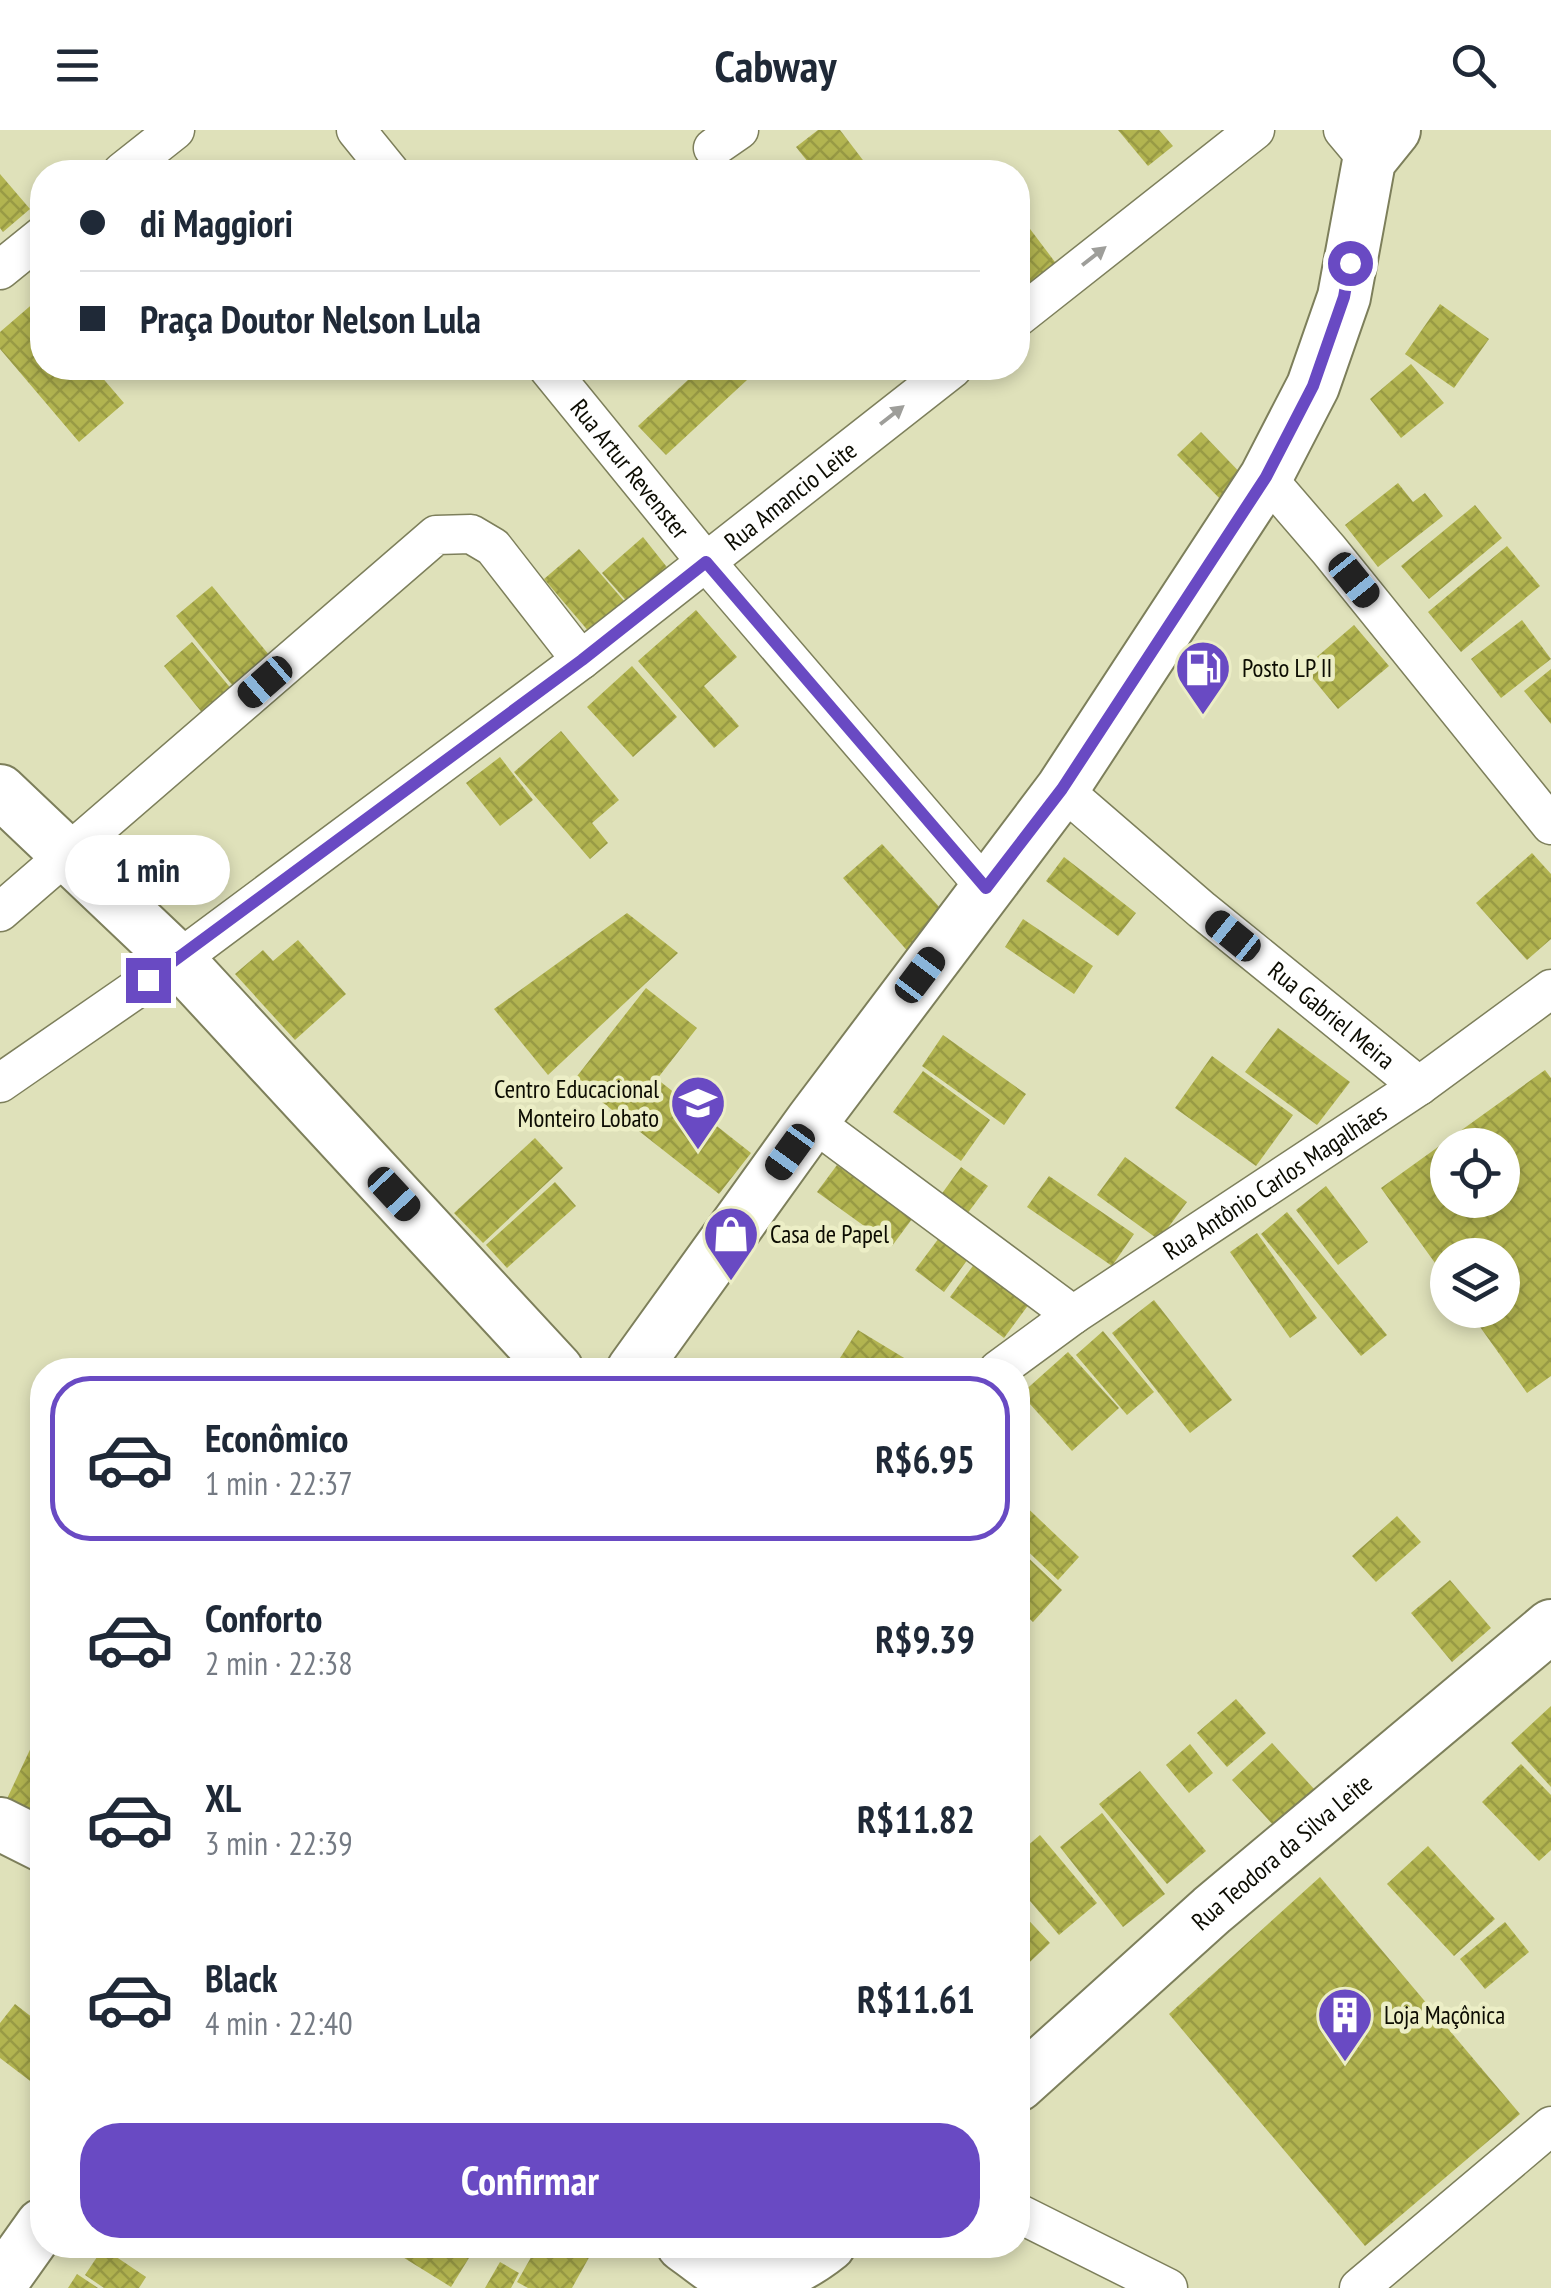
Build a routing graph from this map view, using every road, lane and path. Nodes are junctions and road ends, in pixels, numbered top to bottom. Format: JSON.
{"nodes":[{"id":1,"x":175,"y":130,"type":"edge"},
{"id":2,"x":356,"y":130,"type":"edge"},
{"id":3,"x":1255,"y":130,"type":"edge"},
{"id":4,"x":1369,"y":140,"type":"edge"},
{"id":5,"x":137,"y":160,"type":"edge"},
{"id":6,"x":380,"y":160,"type":"edge"},
{"id":7,"x":30,"y":246,"type":"edge"},
{"id":8,"x":0,"y":270,"type":"edge"},
{"id":9,"x":1030,"y":308,"type":"edge"},
{"id":10,"x":558,"y":380,"type":"edge"},
{"id":11,"x":938,"y":380,"type":"edge"},
{"id":12,"x":1266,"y":477,"type":"junction"},
{"id":13,"x":706,"y":562,"type":"junction"},
{"id":14,"x":582,"y":660,"type":"junction"},
{"id":15,"x":1062,"y":789,"type":"junction"},
{"id":16,"x":0,"y":791,"type":"edge"},
{"id":17,"x":1551,"y":824,"type":"edge"},
{"id":18,"x":65,"y":854,"type":"junction"},
{"id":19,"x":986,"y":888,"type":"junction"},
{"id":20,"x":0,"y":912,"type":"edge"},
{"id":21,"x":178,"y":960,"type":"junction"},
{"id":22,"x":1551,"y":989,"type":"edge"},
{"id":23,"x":0,"y":1083,"type":"edge"},
{"id":24,"x":1419,"y":1086,"type":"junction"},
{"id":25,"x":812,"y":1121,"type":"junction"},
{"id":26,"x":1073,"y":1314,"type":"junction"},
{"id":27,"x":545,"y":1358,"type":"edge"},
{"id":28,"x":642,"y":1358,"type":"edge"},
{"id":29,"x":1014,"y":1358,"type":"edge"},
{"id":30,"x":1551,"y":1626,"type":"edge"},
{"id":31,"x":0,"y":1824,"type":"edge"},
{"id":32,"x":30,"y":1839,"type":"edge"},
{"id":33,"x":1030,"y":2074,"type":"edge"},
{"id":34,"x":1551,"y":2126,"type":"edge"},
{"id":35,"x":1030,"y":2219,"type":"edge"},
{"id":36,"x":30,"y":2242,"type":"edge"},
{"id":37,"x":703,"y":2258,"type":"edge"},
{"id":38,"x":811,"y":2258,"type":"edge"},
{"id":39,"x":0,"y":2284,"type":"edge"},
{"id":40,"x":1168,"y":2288,"type":"edge"},
{"id":41,"x":1359,"y":2288,"type":"edge"}],
"edges":[{"from":1,"to":5,"type":"street"},
{"from":2,"to":6,"type":"street"},
{"from":9,"to":3,"type":"street","one_way":true},
{"from":4,"to":12,"type":"street"},
{"from":7,"to":8,"type":"street"},
{"from":10,"to":13,"type":"street","name":"Rua Artur Revenster"},
{"from":13,"to":11,"type":"street","name":"Rua Amancio Leite","one_way":true},
{"from":12,"to":15,"type":"street"},
{"from":12,"to":17,"type":"street"},
{"from":13,"to":14,"type":"street","name":"Rua Amancio Leite"},
{"from":13,"to":19,"type":"street","name":"Rua Artur Revenster"},
{"from":14,"to":18,"type":"street"},
{"from":14,"to":21,"type":"street","name":"Rua Amancio Leite"},
{"from":15,"to":19,"type":"street"},
{"from":15,"to":24,"type":"street","name":"Rua Gabriel Meira"},
{"from":16,"to":18,"type":"street"},
{"from":18,"to":20,"type":"street"},
{"from":18,"to":21,"type":"street"},
{"from":19,"to":25,"type":"street"},
{"from":21,"to":23,"type":"street","name":"Rua Amancio Leite"},
{"from":21,"to":27,"type":"street"},
{"from":22,"to":24,"type":"street","name":"Rua Antônio Carlos Magalhães"},
{"from":24,"to":26,"type":"street","name":"Rua Antônio Carlos Magalhães"},
{"from":25,"to":26,"type":"street"},
{"from":25,"to":28,"type":"street"},
{"from":26,"to":29,"type":"street","name":"Rua Antônio Carlos Magalhães"},
{"from":30,"to":33,"type":"street","name":"Rua Teodora da Silva Leite"},
{"from":31,"to":32,"type":"street"},
{"from":34,"to":41,"type":"street"},
{"from":35,"to":40,"type":"street"},
{"from":36,"to":39,"type":"street"},
{"from":37,"to":38,"type":"street"}]}
